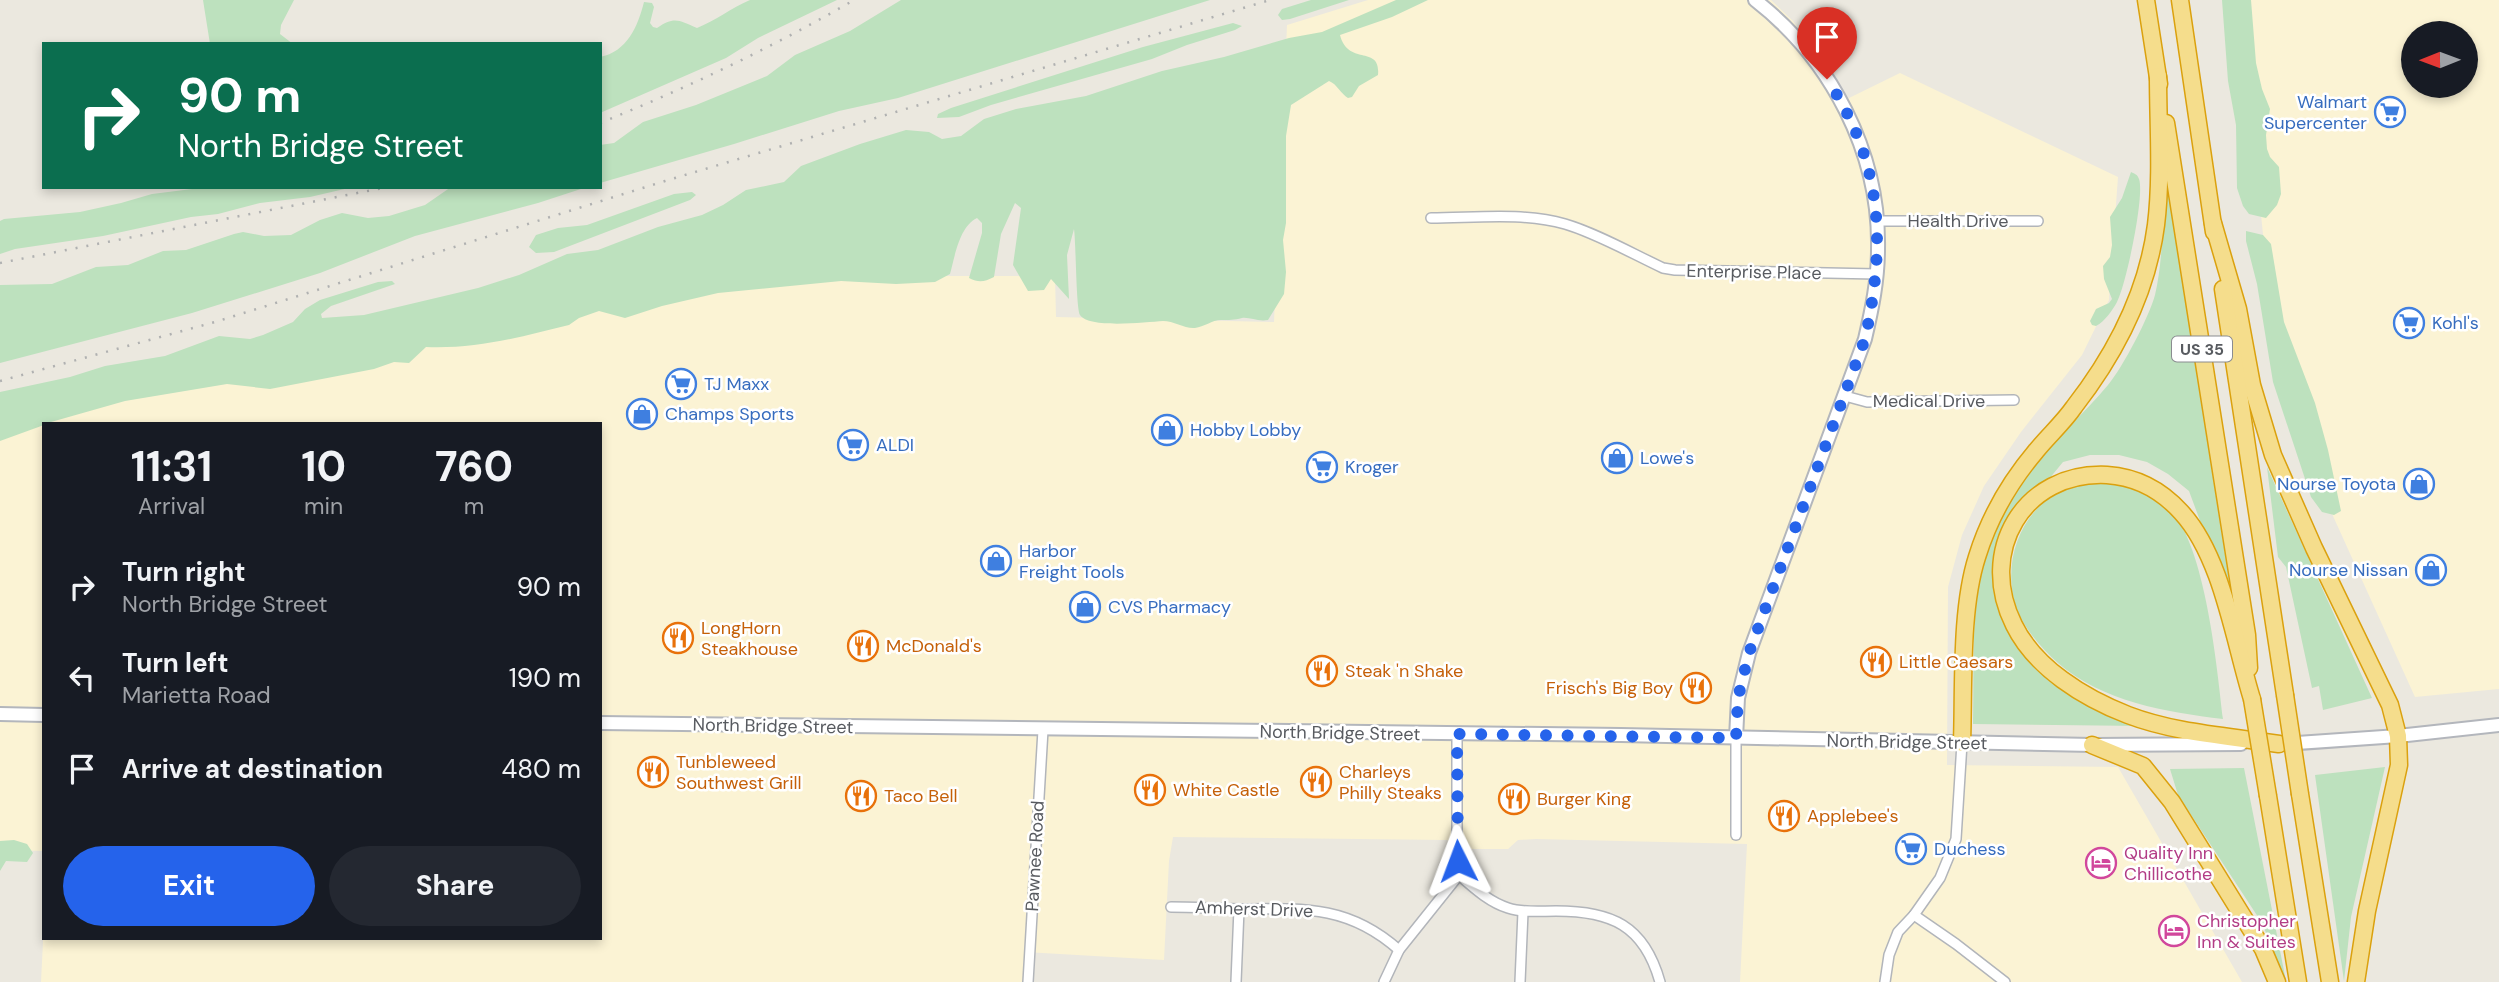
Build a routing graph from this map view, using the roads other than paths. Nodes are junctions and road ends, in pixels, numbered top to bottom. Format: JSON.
{"nodes":[{"id":1,"x":1755,"y":0,"type":"edge"},
{"id":2,"x":2146,"y":0,"type":"edge"},
{"id":3,"x":2180,"y":0,"type":"edge"},
{"id":4,"x":2158,"y":76,"type":"junction"},
{"id":5,"x":1430,"y":218,"type":"dead end"},
{"id":6,"x":1877,"y":221,"type":"junction"},
{"id":7,"x":2038,"y":221,"type":"dead end"},
{"id":8,"x":2213,"y":223,"type":"junction"},
{"id":9,"x":1877,"y":274,"type":"junction"},
{"id":10,"x":1845,"y":397,"type":"junction"},
{"id":11,"x":2014,"y":401,"type":"dead end"},
{"id":12,"x":2252,"y":698,"type":"junction"},
{"id":13,"x":0,"y":714,"type":"edge"},
{"id":14,"x":42,"y":715,"type":"edge"},
{"id":15,"x":602,"y":723,"type":"edge"},
{"id":16,"x":2499,"y":725,"type":"edge"},
{"id":17,"x":1042,"y":730,"type":"junction"},
{"id":18,"x":1457,"y":734,"type":"junction"},
{"id":19,"x":2398,"y":736,"type":"junction"},
{"id":20,"x":1736,"y":738,"type":"junction"},
{"id":21,"x":1962,"y":743,"type":"junction"},
{"id":22,"x":2279,"y":744,"type":"junction"},
{"id":23,"x":2092,"y":746,"type":"junction"},
{"id":24,"x":1736,"y":835,"type":"dead end"},
{"id":25,"x":1460,"y":875,"type":"junction"},
{"id":26,"x":1171,"y":907,"type":"dead end"},
{"id":27,"x":1239,"y":909,"type":"junction"},
{"id":28,"x":1523,"y":912,"type":"junction"},
{"id":29,"x":1914,"y":915,"type":"junction"},
{"id":30,"x":1399,"y":950,"type":"junction"},
{"id":31,"x":1028,"y":982,"type":"edge"},
{"id":32,"x":1236,"y":982,"type":"edge"},
{"id":33,"x":1384,"y":982,"type":"edge"},
{"id":34,"x":1520,"y":982,"type":"edge"},
{"id":35,"x":1660,"y":982,"type":"edge"},
{"id":36,"x":1885,"y":982,"type":"edge"},
{"id":37,"x":2005,"y":982,"type":"edge"},
{"id":38,"x":2277,"y":982,"type":"edge"},
{"id":39,"x":2298,"y":982,"type":"edge"},
{"id":40,"x":2330,"y":982,"type":"edge"},
{"id":41,"x":2356,"y":982,"type":"edge"}],
"edges":[{"from":1,"to":6,"type":"main road"},
{"from":2,"to":4,"type":"highway","number":"US 35"},
{"from":3,"to":8,"type":"highway","number":"US 35"},
{"from":4,"to":12,"type":"highway","number":"US 35"},
{"from":4,"to":21,"type":"highway"},
{"from":5,"to":9,"type":"street","name":"Enterprise Place"},
{"from":6,"to":7,"type":"street","name":"Health Drive"},
{"from":6,"to":9,"type":"main road"},
{"from":8,"to":19,"type":"highway"},
{"from":8,"to":40,"type":"highway","number":"US 35","bridge":true},
{"from":9,"to":10,"type":"main road"},
{"from":10,"to":11,"type":"street","name":"Medical Drive"},
{"from":10,"to":20,"type":"main road"},
{"from":12,"to":22,"type":"highway"},
{"from":12,"to":39,"type":"highway","number":"US 35","bridge":true},
{"from":13,"to":14,"type":"main road"},
{"from":15,"to":17,"type":"main road","name":"North Bridge Street"},
{"from":16,"to":19,"type":"main road","name":"North Bridge Street"},
{"from":17,"to":18,"type":"main road","name":"North Bridge Street"},
{"from":17,"to":31,"type":"street","name":"Pawnee Road"},
{"from":18,"to":20,"type":"main road","name":"North Bridge Street"},
{"from":18,"to":25,"type":"street"},
{"from":19,"to":22,"type":"main road","name":"North Bridge Street"},
{"from":19,"to":41,"type":"highway"},
{"from":20,"to":21,"type":"main road","name":"North Bridge Street"},
{"from":20,"to":24,"type":"street"},
{"from":21,"to":23,"type":"main road","name":"North Bridge Street"},
{"from":21,"to":29,"type":"street"},
{"from":22,"to":23,"type":"main road","name":"North Bridge Street"},
{"from":23,"to":38,"type":"highway"},
{"from":25,"to":28,"type":"street"},
{"from":25,"to":30,"type":"street"},
{"from":26,"to":27,"type":"street","name":"Amherst Drive"},
{"from":27,"to":30,"type":"street","name":"Amherst Drive"},
{"from":27,"to":32,"type":"street"},
{"from":28,"to":34,"type":"street"},
{"from":28,"to":35,"type":"street"},
{"from":29,"to":36,"type":"street"},
{"from":29,"to":37,"type":"street"},
{"from":30,"to":33,"type":"street"}]}
